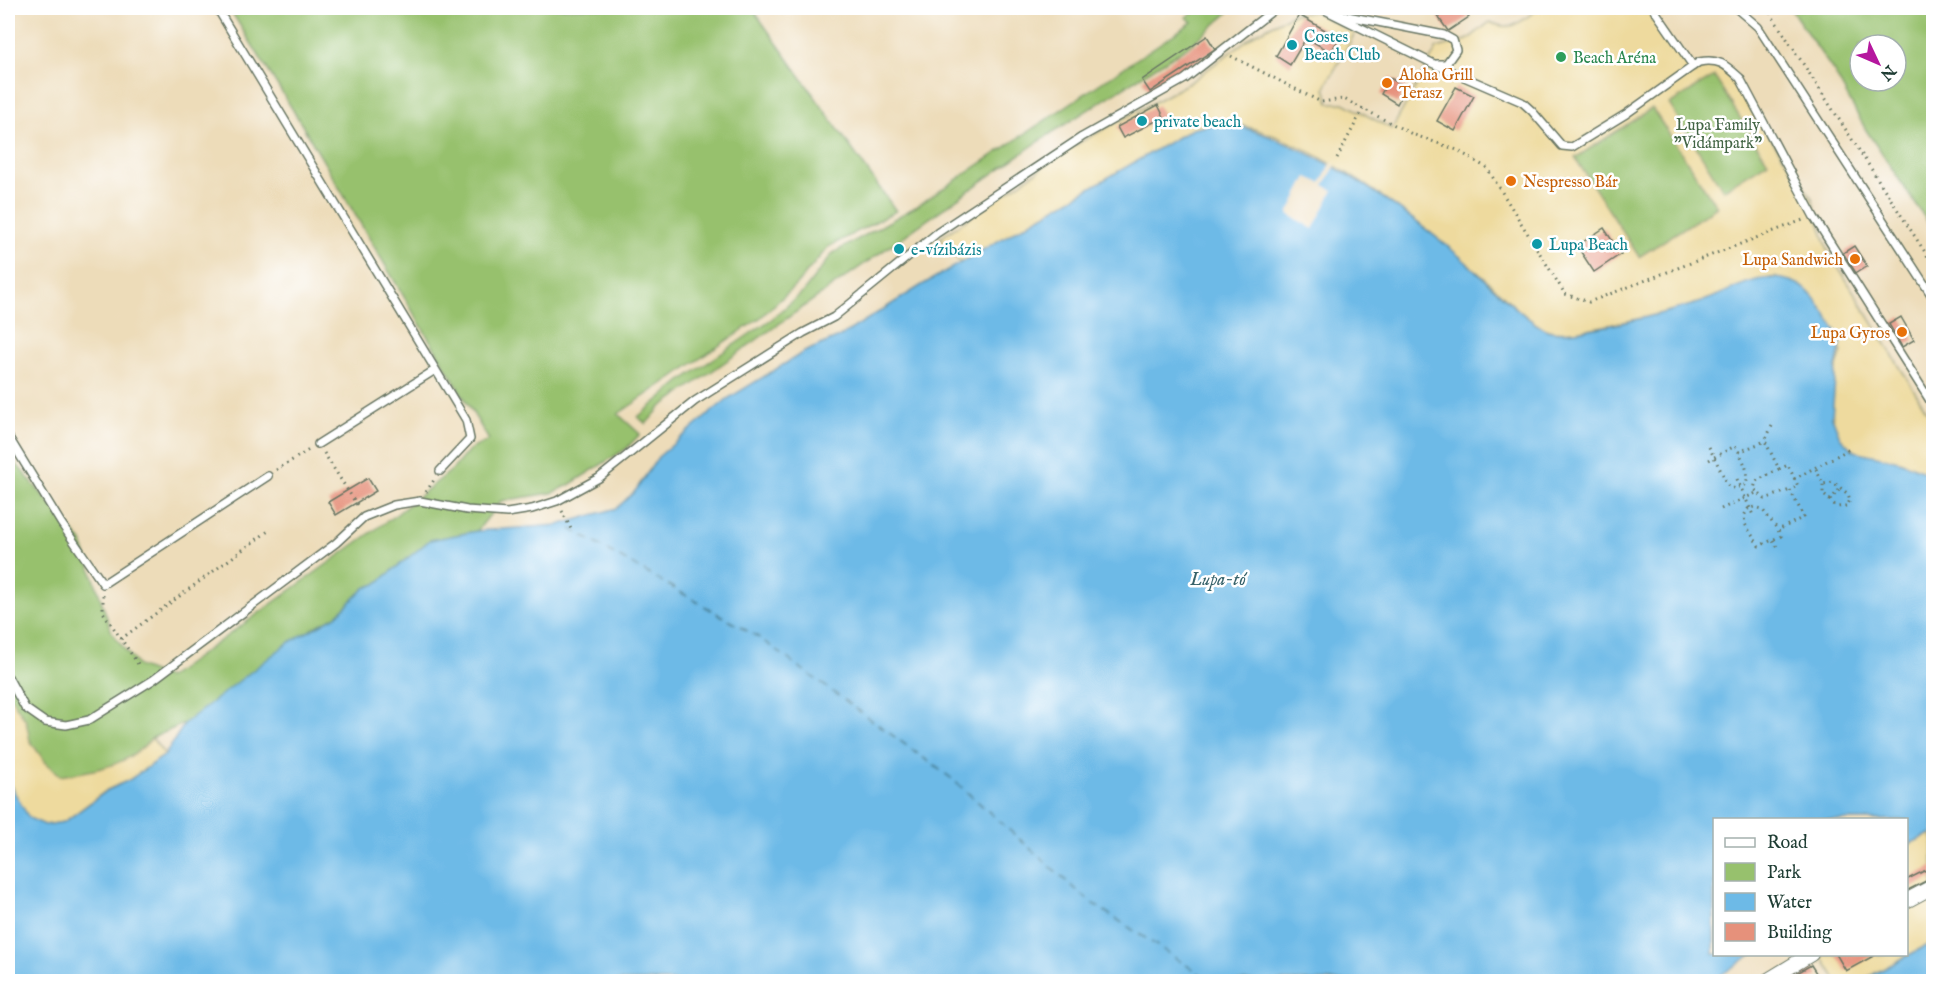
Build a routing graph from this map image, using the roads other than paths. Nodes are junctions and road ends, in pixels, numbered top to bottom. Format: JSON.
{"nodes":[{"id":1,"x":217,"y":8,"type":"edge"},
{"id":2,"x":1276,"y":8,"type":"edge"},
{"id":3,"x":1321,"y":8,"type":"edge"},
{"id":4,"x":1653,"y":8,"type":"edge"},
{"id":5,"x":1736,"y":8,"type":"edge"},
{"id":6,"x":1329,"y":13,"type":"junction"},
{"id":7,"x":1434,"y":64,"type":"junction"},
{"id":8,"x":1693,"y":66,"type":"junction"},
{"id":9,"x":1934,"y":299,"type":"edge"},
{"id":10,"x":435,"y":370,"type":"junction"},
{"id":11,"x":1934,"y":407,"type":"edge"},
{"id":12,"x":8,"y":436,"type":"edge"},
{"id":13,"x":318,"y":444,"type":"road end"},
{"id":14,"x":440,"y":471,"type":"road end"},
{"id":15,"x":268,"y":476,"type":"road end"},
{"id":16,"x":8,"y":677,"type":"edge"},
{"id":17,"x":1934,"y":886,"type":"edge"},
{"id":18,"x":1908,"y":900,"type":"edge"},
{"id":19,"x":1808,"y":956,"type":"edge"},
{"id":20,"x":1765,"y":981,"type":"edge"}],
"edges":[{"from":1,"to":10,"type":"lane"},
{"from":2,"to":16,"type":"lane"},
{"from":3,"to":6,"type":"lane"},
{"from":4,"to":8,"type":"lane"},
{"from":5,"to":9,"type":"lane"},
{"from":6,"to":7,"type":"lane"},
{"from":6,"to":7,"type":"lane"},
{"from":7,"to":8,"type":"lane"},
{"from":8,"to":11,"type":"lane"},
{"from":10,"to":13,"type":"lane"},
{"from":10,"to":14,"type":"lane"},
{"from":12,"to":15,"type":"lane"},
{"from":17,"to":18,"type":"street"},
{"from":19,"to":20,"type":"street"}]}
